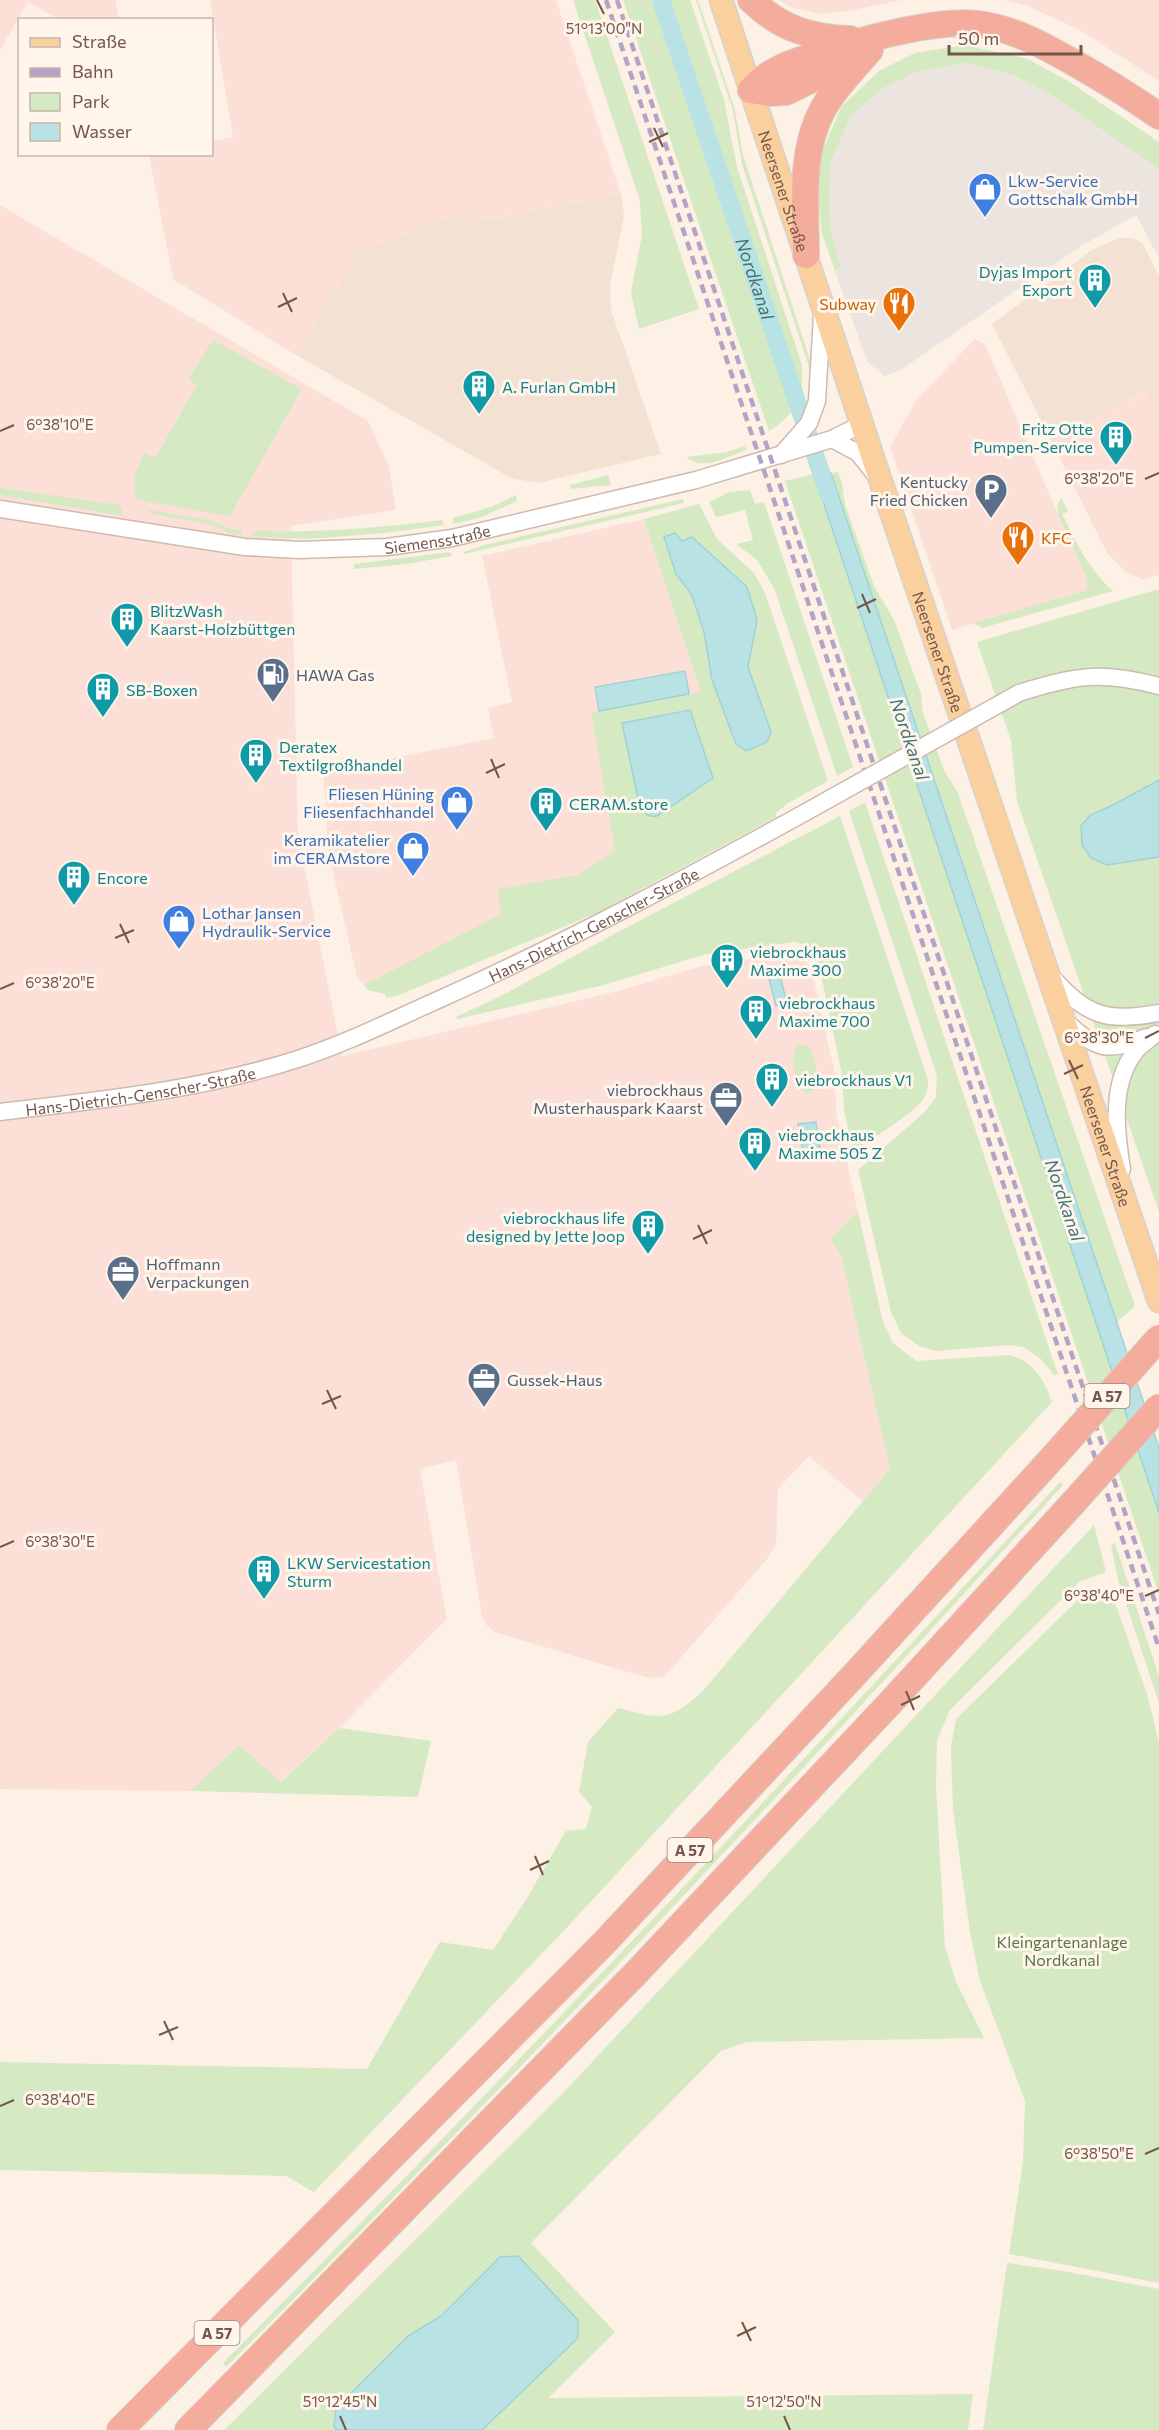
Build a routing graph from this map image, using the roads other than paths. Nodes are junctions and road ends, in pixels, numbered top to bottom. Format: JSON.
{"nodes":[{"id":1,"x":721,"y":0,"type":"edge"},
{"id":2,"x":751,"y":0,"type":"edge"},
{"id":3,"x":867,"y":45,"type":"junction"},
{"id":4,"x":751,"y":90,"type":"junction"},
{"id":5,"x":1159,"y":116,"type":"edge"},
{"id":6,"x":806,"y":255,"type":"junction"},
{"id":7,"x":822,"y":306,"type":"junction"},
{"id":8,"x":862,"y":424,"type":"junction"},
{"id":9,"x":832,"y":439,"type":"junction"},
{"id":10,"x":781,"y":455,"type":"junction"},
{"id":11,"x":881,"y":482,"type":"junction"},
{"id":12,"x":0,"y":509,"type":"edge"},
{"id":13,"x":1159,"y":686,"type":"edge"},
{"id":14,"x":1049,"y":974,"type":"junction"},
{"id":15,"x":1159,"y":1013,"type":"edge"},
{"id":16,"x":1065,"y":1021,"type":"junction"},
{"id":17,"x":1157,"y":1032,"type":"edge"},
{"id":18,"x":0,"y":1112,"type":"edge"},
{"id":19,"x":1129,"y":1209,"type":"junction"},
{"id":20,"x":1159,"y":1301,"type":"edge"},
{"id":21,"x":1159,"y":1338,"type":"edge"},
{"id":22,"x":1159,"y":1407,"type":"edge"},
{"id":23,"x":120,"y":2430,"type":"edge"},
{"id":24,"x":188,"y":2430,"type":"edge"}],
"edges":[{"from":1,"to":4,"type":"main road","name":"Neersener Straße"},
{"from":2,"to":3,"type":"highway"},
{"from":3,"to":4,"type":"highway"},
{"from":3,"to":5,"type":"highway"},
{"from":3,"to":6,"type":"highway"},
{"from":4,"to":6,"type":"main road","name":"Neersener Straße"},
{"from":6,"to":7,"type":"main road","name":"Neersener Straße"},
{"from":7,"to":8,"type":"main road","name":"Neersener Straße"},
{"from":7,"to":10,"type":"street"},
{"from":8,"to":9,"type":"street","name":"Siemensstraße"},
{"from":8,"to":11,"type":"main road","name":"Neersener Straße"},
{"from":9,"to":10,"type":"street","name":"Siemensstraße"},
{"from":9,"to":11,"type":"street"},
{"from":10,"to":12,"type":"street","name":"Siemensstraße"},
{"from":11,"to":14,"type":"main road","name":"Neersener Straße"},
{"from":13,"to":18,"type":"street","name":"Hans-Dietrich-Genscher-Straße","bridge":true},
{"from":14,"to":15,"type":"street"},
{"from":14,"to":16,"type":"main road","name":"Neersener Straße"},
{"from":16,"to":17,"type":"street"},
{"from":16,"to":19,"type":"main road","name":"Neersener Straße"},
{"from":17,"to":19,"type":"street"},
{"from":19,"to":20,"type":"main road","name":"Neersener Straße"},
{"from":21,"to":23,"type":"highway","number":"A 57","bridge":true},
{"from":22,"to":24,"type":"highway","number":"A 57","bridge":true}]}
